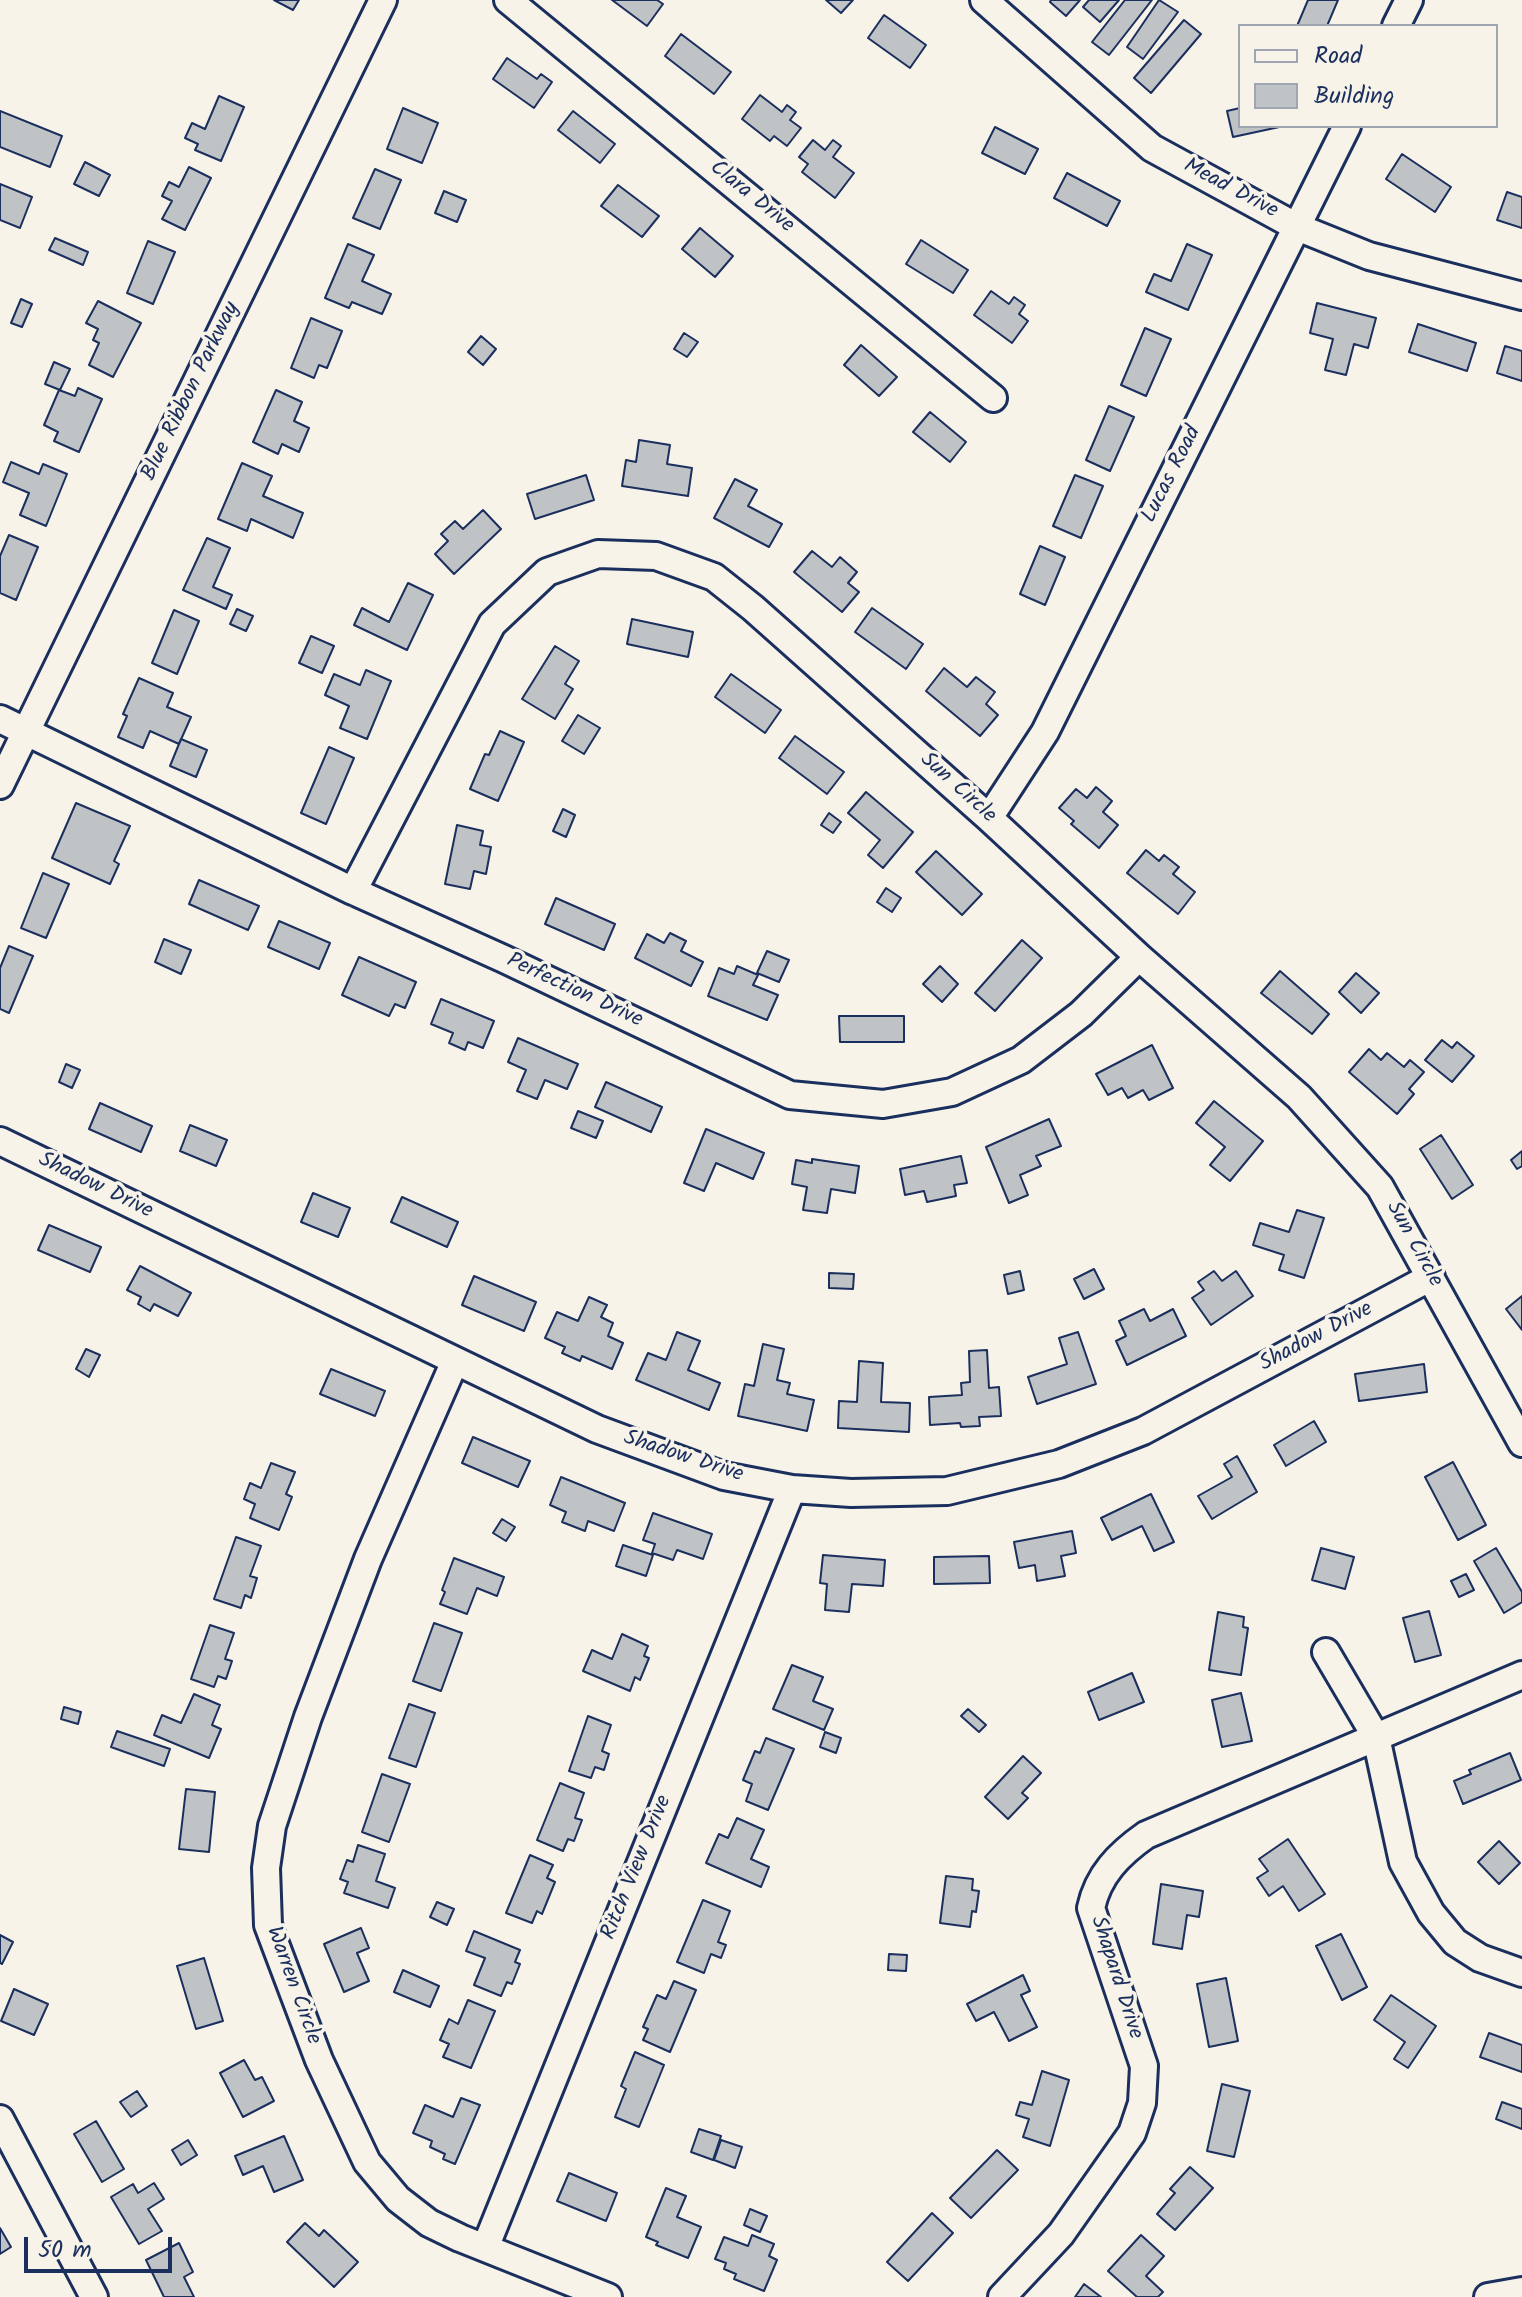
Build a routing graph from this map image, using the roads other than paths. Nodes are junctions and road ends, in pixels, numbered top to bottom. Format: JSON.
{"nodes":[{"id":1,"x":383,"y":0,"type":"edge"},
{"id":2,"x":508,"y":0,"type":"edge"},
{"id":3,"x":984,"y":0,"type":"edge"},
{"id":4,"x":1409,"y":0,"type":"edge"},
{"id":5,"x":1397,"y":24,"type":"edge"},
{"id":6,"x":1346,"y":128,"type":"edge"},
{"id":7,"x":1297,"y":227,"type":"junction"},
{"id":8,"x":1522,"y":296,"type":"edge"},
{"id":9,"x":993,"y":398,"type":"dead end"},
{"id":10,"x":0,"y":719,"type":"edge"},
{"id":11,"x":26,"y":731,"type":"junction"},
{"id":12,"x":0,"y":785,"type":"edge"},
{"id":13,"x":989,"y":818,"type":"junction"},
{"id":14,"x":353,"y":891,"type":"junction"},
{"id":15,"x":1139,"y":957,"type":"junction"},
{"id":16,"x":0,"y":1141,"type":"edge"},
{"id":17,"x":1431,"y":1277,"type":"junction"},
{"id":18,"x":455,"y":1361,"type":"junction"},
{"id":19,"x":1522,"y":1443,"type":"edge"},
{"id":20,"x":792,"y":1489,"type":"junction"},
{"id":21,"x":1326,"y":1652,"type":"dead end"},
{"id":22,"x":1522,"y":1675,"type":"edge"},
{"id":23,"x":1376,"y":1737,"type":"junction"},
{"id":24,"x":1522,"y":1973,"type":"edge"},
{"id":25,"x":0,"y":2119,"type":"edge"},
{"id":26,"x":485,"y":2248,"type":"junction"},
{"id":27,"x":1522,"y":2291,"type":"edge"},
{"id":28,"x":94,"y":2297,"type":"edge"},
{"id":29,"x":608,"y":2297,"type":"edge"},
{"id":30,"x":1002,"y":2297,"type":"edge"},
{"id":31,"x":1488,"y":2297,"type":"edge"}],
"edges":[{"from":1,"to":11,"type":"street","name":"Blue Ribbon Parkway"},
{"from":2,"to":9,"type":"street","name":"Clara Drive"},
{"from":3,"to":7,"type":"street","name":"Mead Drive"},
{"from":4,"to":5,"type":"street"},
{"from":6,"to":7,"type":"street","name":"Lucas Road"},
{"from":7,"to":8,"type":"street","name":"Mead Drive"},
{"from":7,"to":13,"type":"street","name":"Lucas Road"},
{"from":10,"to":11,"type":"street","name":"Perfection Drive"},
{"from":11,"to":12,"type":"street","name":"Blue Ribbon Parkway"},
{"from":11,"to":14,"type":"street","name":"Perfection Drive"},
{"from":13,"to":14,"type":"street","name":"Sun Circle"},
{"from":13,"to":15,"type":"street","name":"Sun Circle"},
{"from":14,"to":15,"type":"street","name":"Perfection Drive"},
{"from":15,"to":17,"type":"street","name":"Sun Circle"},
{"from":16,"to":18,"type":"street","name":"Shadow Drive"},
{"from":17,"to":19,"type":"street","name":"Sun Circle"},
{"from":17,"to":20,"type":"street","name":"Shadow Drive"},
{"from":18,"to":20,"type":"street","name":"Shadow Drive"},
{"from":18,"to":26,"type":"street","name":"Warren Circle"},
{"from":20,"to":26,"type":"street","name":"Ritch View Drive"},
{"from":21,"to":23,"type":"street"},
{"from":22,"to":23,"type":"street"},
{"from":23,"to":24,"type":"street"},
{"from":23,"to":30,"type":"street","name":"Shapard Drive"},
{"from":25,"to":28,"type":"street"},
{"from":26,"to":29,"type":"street","name":"Warren Circle"},
{"from":27,"to":31,"type":"street"}]}
